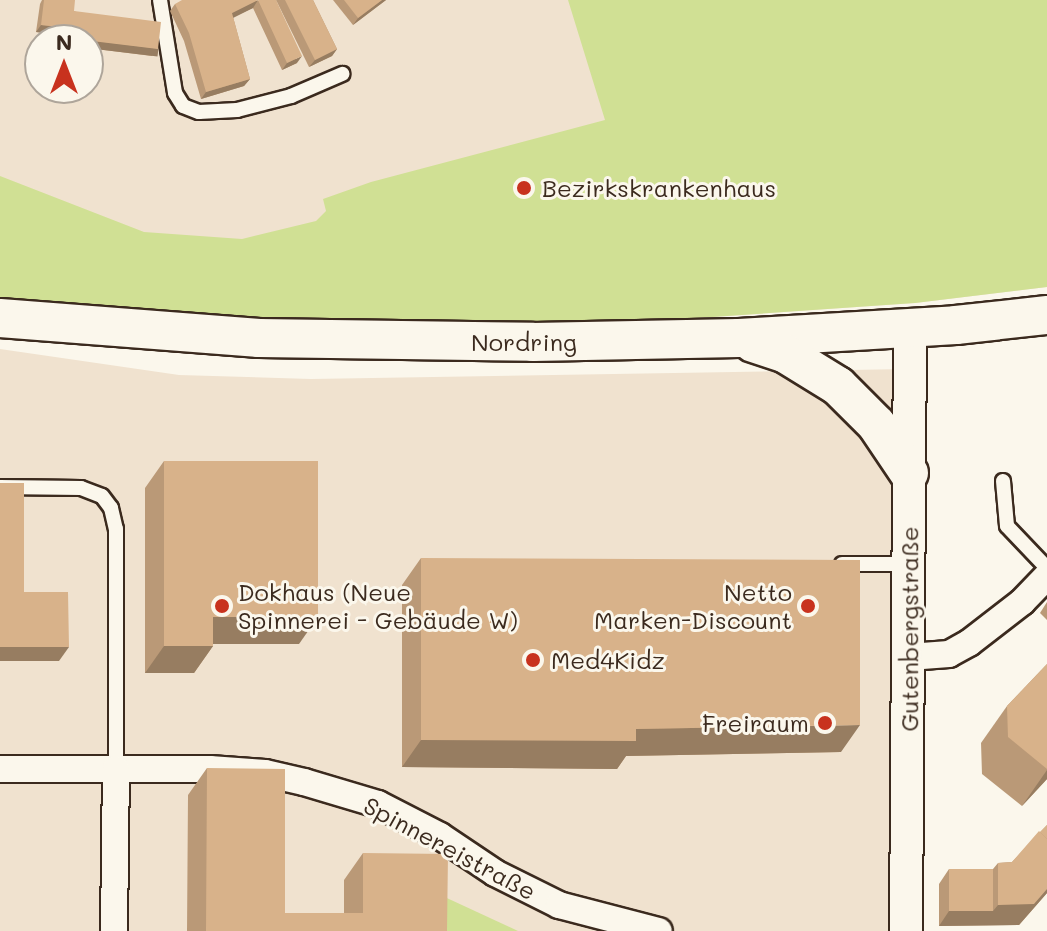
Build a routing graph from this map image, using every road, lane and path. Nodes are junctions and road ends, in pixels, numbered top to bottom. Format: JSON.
{"nodes":[{"id":1,"x":160,"y":0,"type":"edge"},
{"id":2,"x":342,"y":74,"type":"dead end"},
{"id":3,"x":1047,"y":315,"type":"edge"},
{"id":4,"x":0,"y":318,"type":"edge"},
{"id":5,"x":910,"y":328,"type":"junction"},
{"id":6,"x":739,"y":338,"type":"junction"},
{"id":7,"x":909,"y":473,"type":"junction"},
{"id":8,"x":1003,"y":481,"type":"dead end"},
{"id":9,"x":0,"y":487,"type":"edge"},
{"id":10,"x":822,"y":564,"type":"edge"},
{"id":11,"x":910,"y":564,"type":"junction"},
{"id":12,"x":1047,"y":568,"type":"edge"},
{"id":13,"x":1047,"y":576,"type":"edge"},
{"id":14,"x":909,"y":657,"type":"junction"},
{"id":15,"x":0,"y":769,"type":"edge"},
{"id":16,"x":116,"y":769,"type":"junction"},
{"id":17,"x":114,"y":931,"type":"edge"},
{"id":18,"x":659,"y":931,"type":"edge"},
{"id":19,"x":906,"y":931,"type":"edge"}],
"edges":[{"from":1,"to":2,"type":"lane"},
{"from":3,"to":5,"type":"main road","name":"Nordring"},
{"from":4,"to":6,"type":"main road","name":"Nordring"},
{"from":5,"to":6,"type":"main road","name":"Nordring"},
{"from":5,"to":7,"type":"street","name":"Gutenbergstraße"},
{"from":6,"to":7,"type":"main road"},
{"from":7,"to":11,"type":"street","name":"Gutenbergstraße"},
{"from":8,"to":12,"type":"lane"},
{"from":9,"to":16,"type":"lane"},
{"from":10,"to":11,"type":"lane"},
{"from":11,"to":14,"type":"street","name":"Gutenbergstraße"},
{"from":13,"to":14,"type":"street"},
{"from":14,"to":19,"type":"street","name":"Gutenbergstraße"},
{"from":15,"to":16,"type":"street","name":"Spinnereistraße"},
{"from":16,"to":17,"type":"street"},
{"from":16,"to":18,"type":"street","name":"Spinnereistraße"}]}
